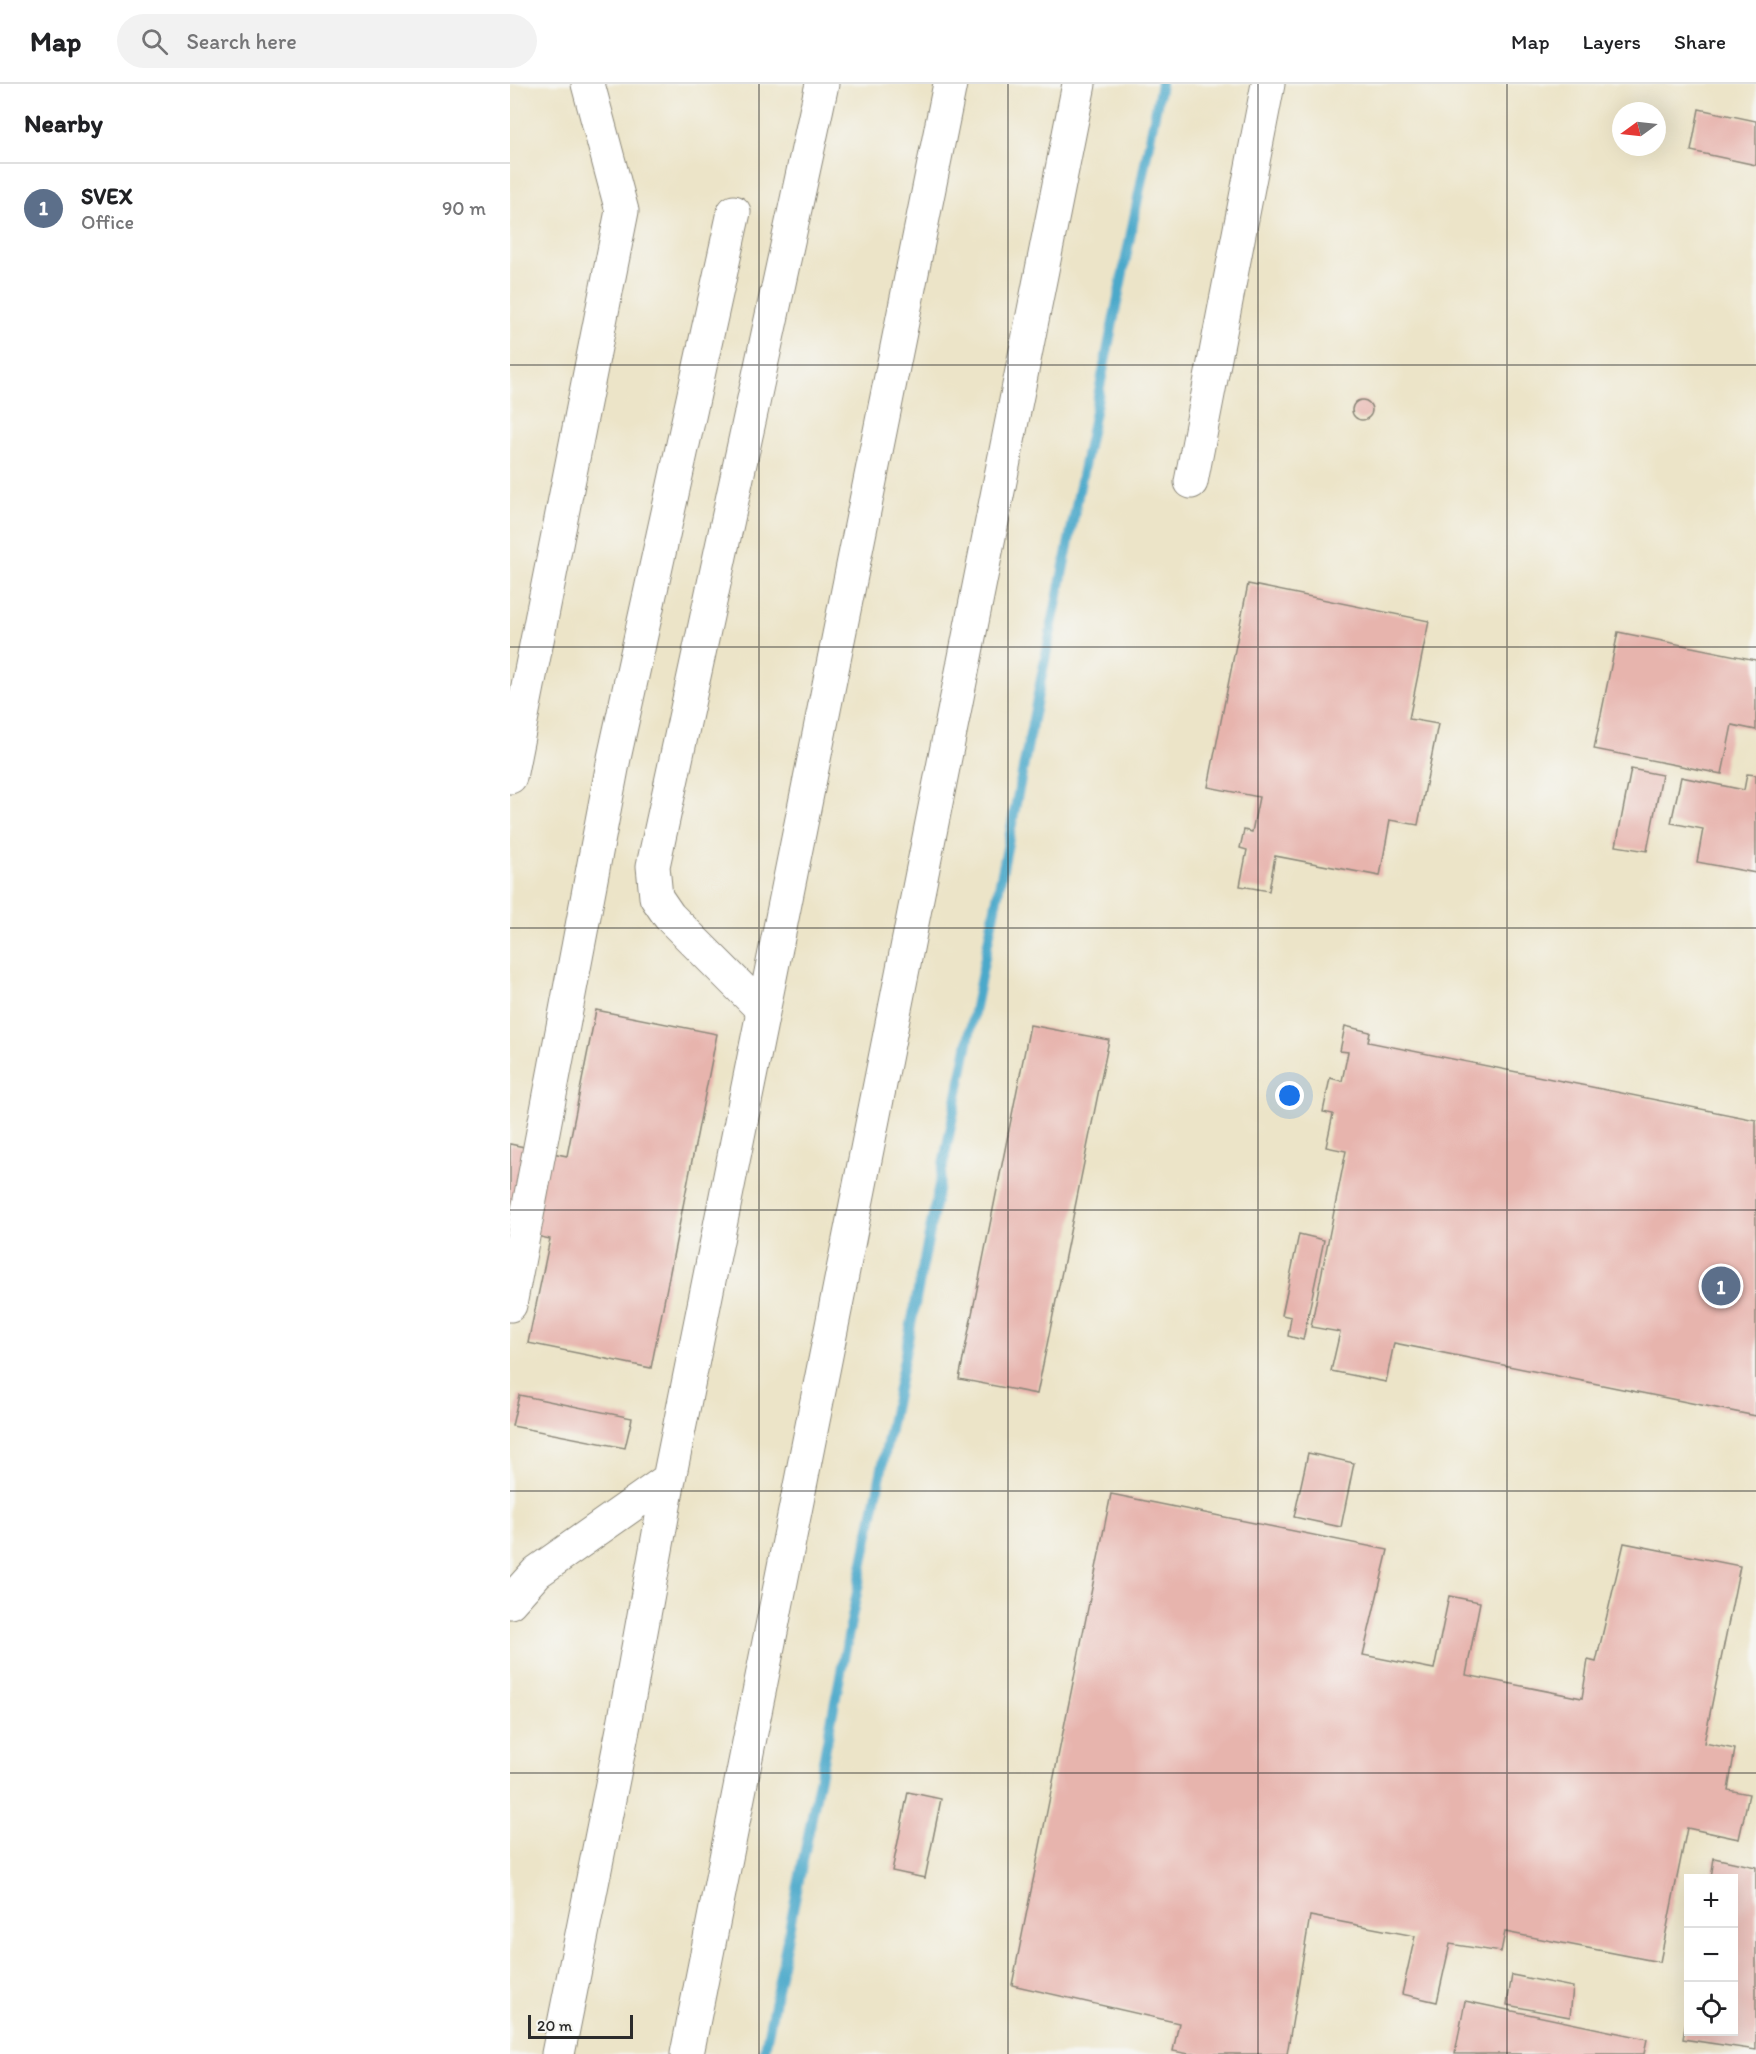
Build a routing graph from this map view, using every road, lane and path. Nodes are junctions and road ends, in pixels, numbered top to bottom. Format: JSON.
{"nodes":[{"id":1,"x":588,"y":84,"type":"edge"},
{"id":2,"x":822,"y":84,"type":"edge"},
{"id":3,"x":950,"y":84,"type":"edge"},
{"id":4,"x":1079,"y":84,"type":"edge"},
{"id":5,"x":1268,"y":84,"type":"edge"},
{"id":6,"x":734,"y":212,"type":"dead end"},
{"id":7,"x":1191,"y":482,"type":"dead end"},
{"id":8,"x":510,"y":777,"type":"edge"},
{"id":9,"x":763,"y":1010,"type":"junction"},
{"id":10,"x":510,"y":1305,"type":"edge"},
{"id":11,"x":669,"y":1479,"type":"junction"},
{"id":12,"x":510,"y":1602,"type":"edge"},
{"id":13,"x":558,"y":2054,"type":"edge"},
{"id":14,"x":687,"y":2054,"type":"edge"}],
"edges":[{"from":1,"to":8,"type":"lane"},
{"from":2,"to":9,"type":"lane"},
{"from":3,"to":9,"type":"lane"},
{"from":4,"to":14,"type":"lane"},
{"from":5,"to":7,"type":"lane"},
{"from":6,"to":10,"type":"lane"},
{"from":9,"to":11,"type":"lane"},
{"from":11,"to":12,"type":"lane"},
{"from":11,"to":13,"type":"lane"}]}
